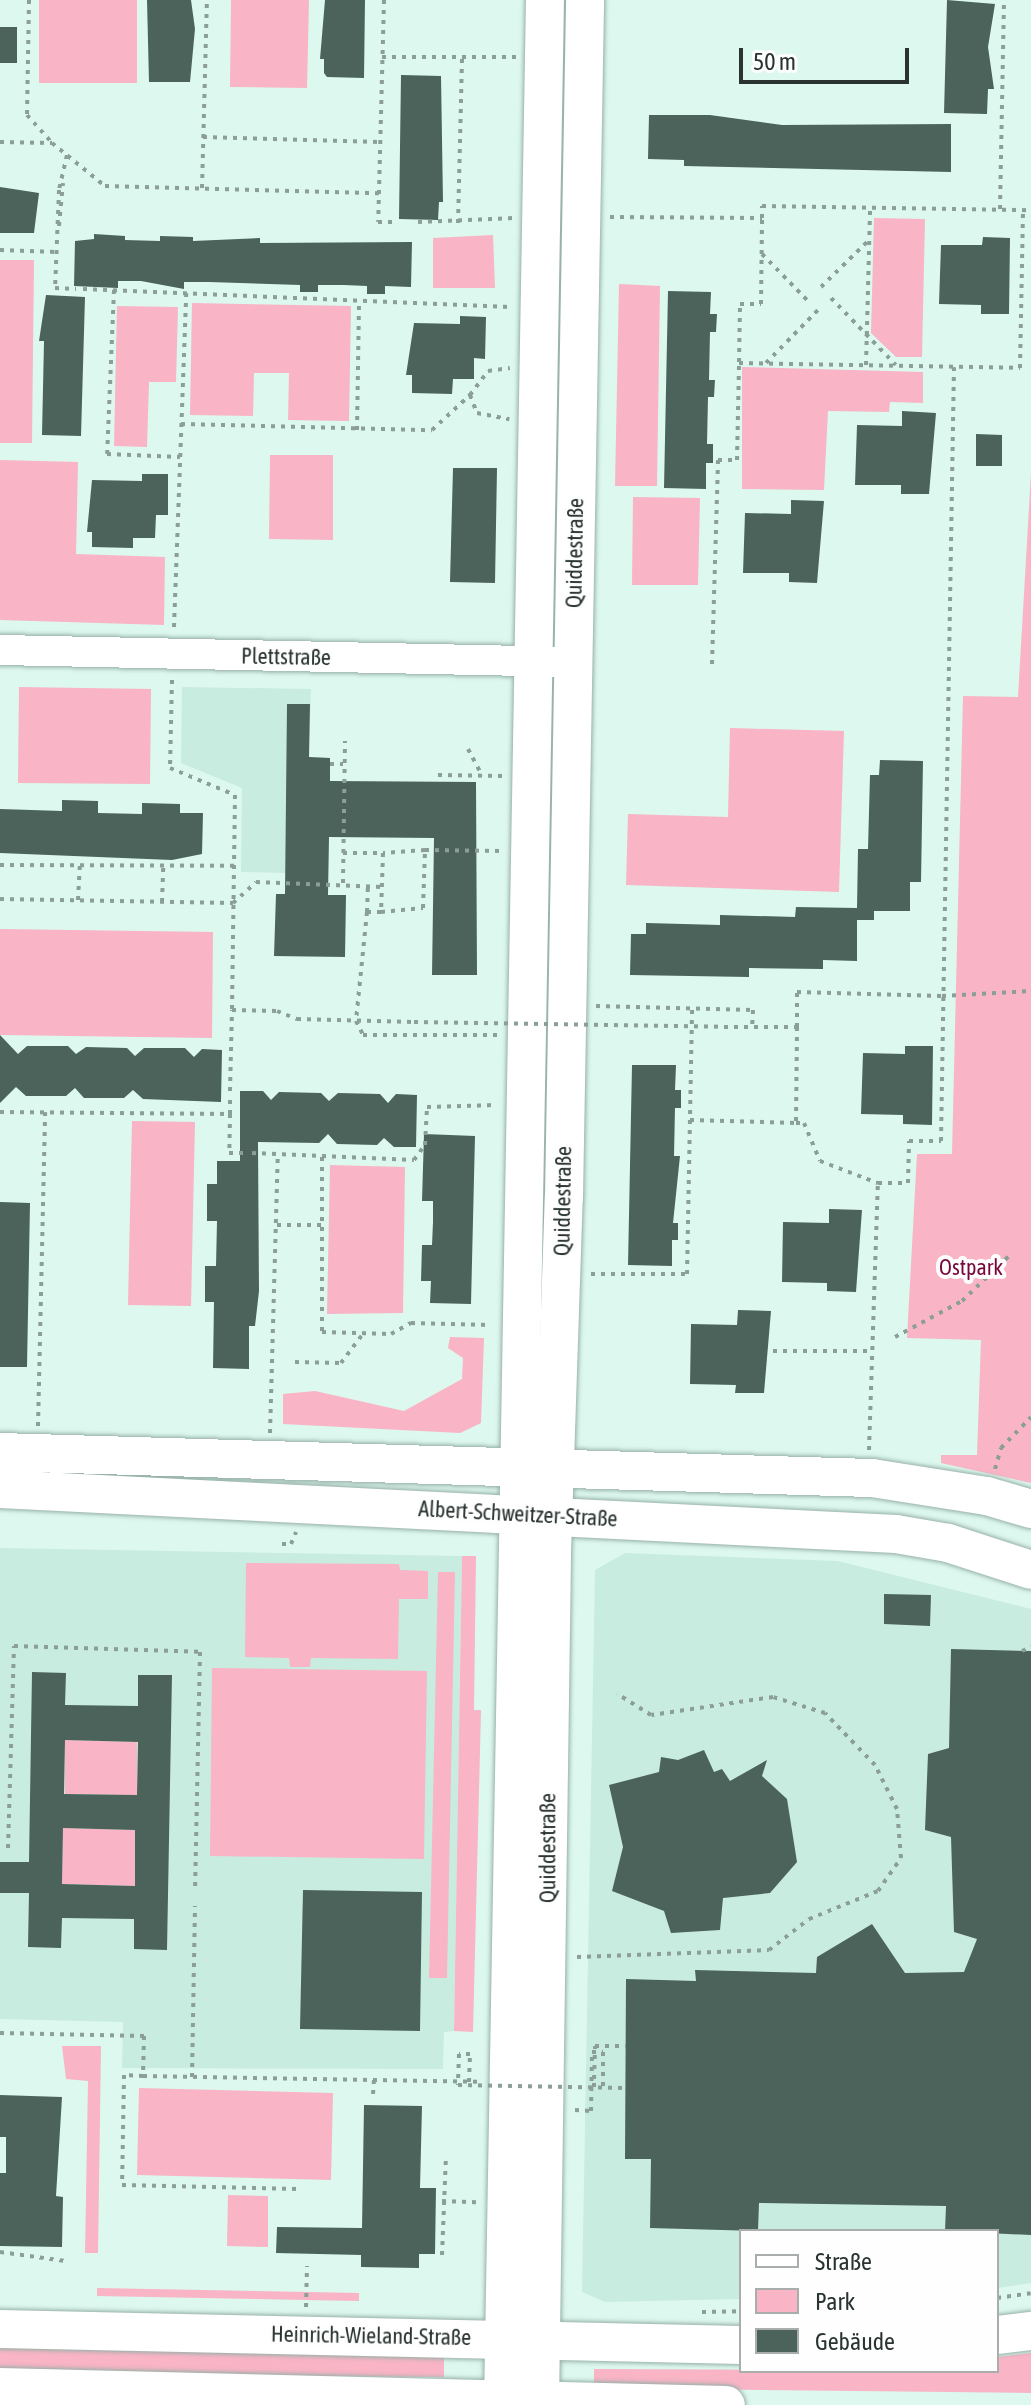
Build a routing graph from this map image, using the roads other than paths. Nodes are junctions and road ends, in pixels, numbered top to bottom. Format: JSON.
{"nodes":[{"id":1,"x":545,"y":0,"type":"edge"},
{"id":2,"x":585,"y":0,"type":"edge"},
{"id":3,"x":0,"y":650,"type":"edge"},
{"id":4,"x":533,"y":661,"type":"junction"},
{"id":5,"x":573,"y":662,"type":"junction"},
{"id":6,"x":0,"y":1452,"type":"edge"},
{"id":7,"x":538,"y":1466,"type":"junction"},
{"id":8,"x":0,"y":1489,"type":"edge"},
{"id":9,"x":1031,"y":1509,"type":"edge"},
{"id":10,"x":536,"y":1514,"type":"junction"},
{"id":11,"x":1031,"y":1570,"type":"edge"},
{"id":12,"x":0,"y":2329,"type":"edge"},
{"id":13,"x":1031,"y":2331,"type":"edge"},
{"id":14,"x":999,"y":2335,"type":"edge"},
{"id":15,"x":523,"y":2341,"type":"junction"},
{"id":16,"x":739,"y":2345,"type":"edge"},
{"id":17,"x":0,"y":2387,"type":"edge"},
{"id":18,"x":522,"y":2403,"type":"edge"},
{"id":19,"x":726,"y":2405,"type":"edge"}],
"edges":[{"from":1,"to":4,"type":"main road","name":"Quiddestraße"},
{"from":2,"to":5,"type":"main road","name":"Quiddestraße"},
{"from":3,"to":4,"type":"street","name":"Plettstraße"},
{"from":4,"to":5,"type":"street","name":"Plettstraße"},
{"from":4,"to":7,"type":"main road","name":"Quiddestraße"},
{"from":5,"to":7,"type":"main road","name":"Quiddestraße"},
{"from":6,"to":7,"type":"main road"},
{"from":7,"to":9,"type":"main road"},
{"from":7,"to":10,"type":"main road","name":"Quiddestraße"},
{"from":8,"to":10,"type":"main road","name":"Albert-Schweitzer-Straße"},
{"from":10,"to":11,"type":"main road","name":"Albert-Schweitzer-Straße"},
{"from":10,"to":15,"type":"main road","name":"Quiddestraße"},
{"from":12,"to":15,"type":"main road","name":"Heinrich-Wieland-Straße"},
{"from":13,"to":14,"type":"main road"},
{"from":15,"to":16,"type":"main road","name":"Heinrich-Wieland-Straße"},
{"from":15,"to":18,"type":"main road","name":"Quiddestraße"},
{"from":17,"to":18,"type":"main road"},
{"from":18,"to":19,"type":"main road"}]}
